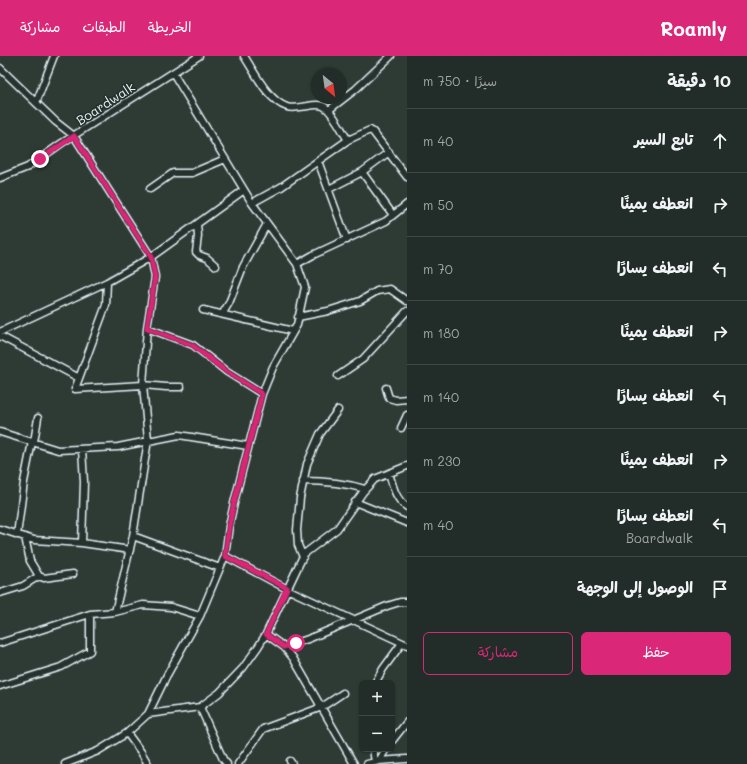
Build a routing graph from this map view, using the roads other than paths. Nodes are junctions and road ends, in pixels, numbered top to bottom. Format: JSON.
{"nodes":[{"id":1,"x":54,"y":56,"type":"edge"},
{"id":2,"x":199,"y":56,"type":"edge"},
{"id":3,"x":244,"y":56,"type":"edge"},
{"id":4,"x":391,"y":56,"type":"edge"},
{"id":5,"x":0,"y":68,"type":"edge"},
{"id":6,"x":173,"y":73,"type":"junction"},
{"id":7,"x":36,"y":103,"type":"junction"},
{"id":8,"x":329,"y":110,"type":"junction"},
{"id":9,"x":74,"y":136,"type":"junction"},
{"id":10,"x":348,"y":140,"type":"junction"},
{"id":11,"x":389,"y":152,"type":"junction"},
{"id":12,"x":225,"y":159,"type":"junction"},
{"id":13,"x":318,"y":161,"type":"junction"},
{"id":14,"x":362,"y":172,"type":"junction"},
{"id":15,"x":407,"y":177,"type":"edge"},
{"id":16,"x":0,"y":178,"type":"edge"},
{"id":17,"x":150,"y":188,"type":"dead end"},
{"id":18,"x":329,"y":189,"type":"junction"},
{"id":19,"x":244,"y":190,"type":"junction"},
{"id":20,"x":252,"y":203,"type":"junction"},
{"id":21,"x":407,"y":204,"type":"edge"},
{"id":22,"x":393,"y":215,"type":"junction"},
{"id":23,"x":197,"y":224,"type":"junction"},
{"id":24,"x":267,"y":224,"type":"junction"},
{"id":25,"x":347,"y":240,"type":"junction"},
{"id":26,"x":151,"y":257,"type":"junction"},
{"id":27,"x":297,"y":264,"type":"junction"},
{"id":28,"x":216,"y":266,"type":"dead end"},
{"id":29,"x":107,"y":282,"type":"junction"},
{"id":30,"x":407,"y":301,"type":"edge"},
{"id":31,"x":203,"y":310,"type":"dead end"},
{"id":32,"x":407,"y":311,"type":"edge"},
{"id":33,"x":223,"y":313,"type":"junction"},
{"id":34,"x":298,"y":317,"type":"junction"},
{"id":35,"x":147,"y":328,"type":"junction"},
{"id":36,"x":293,"y":331,"type":"junction"},
{"id":37,"x":0,"y":332,"type":"edge"},
{"id":38,"x":0,"y":336,"type":"edge"},
{"id":39,"x":338,"y":376,"type":"dead end"},
{"id":40,"x":79,"y":378,"type":"junction"},
{"id":41,"x":143,"y":385,"type":"junction"},
{"id":42,"x":181,"y":387,"type":"dead end"},
{"id":43,"x":386,"y":388,"type":"dead end"},
{"id":44,"x":262,"y":394,"type":"junction"},
{"id":45,"x":407,"y":399,"type":"edge"},
{"id":46,"x":338,"y":410,"type":"dead end"},
{"id":47,"x":407,"y":415,"type":"edge"},
{"id":48,"x":38,"y":418,"type":"dead end"},
{"id":49,"x":401,"y":428,"type":"dead end"},
{"id":50,"x":0,"y":432,"type":"edge"},
{"id":51,"x":148,"y":440,"type":"junction"},
{"id":52,"x":33,"y":442,"type":"junction"},
{"id":53,"x":248,"y":446,"type":"junction"},
{"id":54,"x":82,"y":448,"type":"junction"},
{"id":55,"x":407,"y":466,"type":"edge"},
{"id":56,"x":389,"y":473,"type":"junction"},
{"id":57,"x":303,"y":481,"type":"junction"},
{"id":58,"x":365,"y":489,"type":"junction"},
{"id":59,"x":355,"y":502,"type":"junction"},
{"id":60,"x":407,"y":507,"type":"edge"},
{"id":61,"x":407,"y":523,"type":"edge"},
{"id":62,"x":0,"y":529,"type":"edge"},
{"id":63,"x":17,"y":535,"type":"junction"},
{"id":64,"x":133,"y":536,"type":"junction"},
{"id":65,"x":25,"y":537,"type":"junction"},
{"id":66,"x":82,"y":543,"type":"junction"},
{"id":67,"x":130,"y":550,"type":"junction"},
{"id":68,"x":225,"y":556,"type":"junction"},
{"id":69,"x":303,"y":557,"type":"junction"},
{"id":70,"x":220,"y":568,"type":"junction"},
{"id":71,"x":73,"y":574,"type":"dead end"},
{"id":72,"x":39,"y":576,"type":"junction"},
{"id":73,"x":287,"y":588,"type":"junction"},
{"id":74,"x":0,"y":593,"type":"edge"},
{"id":75,"x":407,"y":602,"type":"edge"},
{"id":76,"x":115,"y":612,"type":"junction"},
{"id":77,"x":90,"y":614,"type":"junction"},
{"id":78,"x":200,"y":616,"type":"junction"},
{"id":79,"x":353,"y":620,"type":"junction"},
{"id":80,"x":266,"y":634,"type":"junction"},
{"id":81,"x":0,"y":643,"type":"edge"},
{"id":82,"x":404,"y":644,"type":"edge"},
{"id":83,"x":284,"y":647,"type":"junction"},
{"id":84,"x":377,"y":680,"type":"edge"},
{"id":85,"x":0,"y":686,"type":"edge"},
{"id":86,"x":343,"y":693,"type":"dead end"},
{"id":87,"x":200,"y":706,"type":"junction"},
{"id":88,"x":322,"y":707,"type":"junction"},
{"id":89,"x":148,"y":714,"type":"junction"},
{"id":90,"x":407,"y":722,"type":"edge"},
{"id":91,"x":127,"y":733,"type":"junction"},
{"id":92,"x":395,"y":737,"type":"edge"},
{"id":93,"x":374,"y":752,"type":"edge"},
{"id":94,"x":384,"y":752,"type":"edge"},
{"id":95,"x":407,"y":758,"type":"edge"},
{"id":96,"x":377,"y":761,"type":"junction"},
{"id":97,"x":397,"y":762,"type":"edge"},
{"id":98,"x":65,"y":764,"type":"edge"},
{"id":99,"x":148,"y":764,"type":"edge"},
{"id":100,"x":227,"y":764,"type":"edge"},
{"id":101,"x":238,"y":764,"type":"edge"},
{"id":102,"x":354,"y":764,"type":"edge"},
{"id":103,"x":367,"y":764,"type":"edge"}],
"edges":[{"from":1,"to":7,"type":"street"},
{"from":2,"to":6,"type":"street","name":"Boardwalk"},
{"from":3,"to":8,"type":"street"},
{"from":4,"to":8,"type":"street"},
{"from":5,"to":7,"type":"street"},
{"from":6,"to":9,"type":"street","name":"Boardwalk"},
{"from":6,"to":12,"type":"street"},
{"from":7,"to":9,"type":"street"},
{"from":8,"to":10,"type":"street"},
{"from":9,"to":16,"type":"street","name":"Boardwalk"},
{"from":9,"to":26,"type":"street"},
{"from":10,"to":11,"type":"street"},
{"from":10,"to":13,"type":"street"},
{"from":11,"to":14,"type":"street"},
{"from":11,"to":15,"type":"street"},
{"from":12,"to":17,"type":"street"},
{"from":12,"to":19,"type":"street"},
{"from":13,"to":18,"type":"street"},
{"from":13,"to":20,"type":"street"},
{"from":14,"to":18,"type":"street"},
{"from":14,"to":22,"type":"street"},
{"from":18,"to":25,"type":"street"},
{"from":19,"to":20,"type":"street"},
{"from":19,"to":23,"type":"street"},
{"from":20,"to":24,"type":"street"},
{"from":21,"to":22,"type":"street"},
{"from":22,"to":25,"type":"street"},
{"from":23,"to":26,"type":"street"},
{"from":23,"to":28,"type":"street"},
{"from":24,"to":27,"type":"street"},
{"from":24,"to":33,"type":"street"},
{"from":25,"to":27,"type":"street"},
{"from":26,"to":29,"type":"street"},
{"from":26,"to":35,"type":"street"},
{"from":27,"to":34,"type":"street"},
{"from":29,"to":37,"type":"street"},
{"from":29,"to":40,"type":"street"},
{"from":30,"to":34,"type":"street"},
{"from":31,"to":33,"type":"street"},
{"from":32,"to":39,"type":"street"},
{"from":33,"to":36,"type":"street"},
{"from":34,"to":36,"type":"street"},
{"from":35,"to":41,"type":"street"},
{"from":35,"to":44,"type":"street"},
{"from":36,"to":44,"type":"street"},
{"from":38,"to":40,"type":"street"},
{"from":40,"to":41,"type":"street"},
{"from":41,"to":42,"type":"street"},
{"from":41,"to":51,"type":"street"},
{"from":43,"to":45,"type":"street"},
{"from":44,"to":53,"type":"street"},
{"from":46,"to":57,"type":"street"},
{"from":47,"to":49,"type":"street"},
{"from":48,"to":52,"type":"street"},
{"from":50,"to":52,"type":"street"},
{"from":51,"to":53,"type":"street"},
{"from":51,"to":54,"type":"street"},
{"from":51,"to":64,"type":"street"},
{"from":52,"to":54,"type":"street"},
{"from":52,"to":63,"type":"street"},
{"from":53,"to":68,"type":"street"},
{"from":54,"to":66,"type":"street"},
{"from":55,"to":56,"type":"street"},
{"from":56,"to":58,"type":"street"},
{"from":56,"to":60,"type":"street"},
{"from":57,"to":58,"type":"street"},
{"from":57,"to":69,"type":"street"},
{"from":58,"to":59,"type":"street"},
{"from":59,"to":61,"type":"street"},
{"from":59,"to":69,"type":"street"},
{"from":62,"to":63,"type":"street"},
{"from":63,"to":65,"type":"street"},
{"from":64,"to":67,"type":"street"},
{"from":64,"to":70,"type":"street"},
{"from":65,"to":66,"type":"street"},
{"from":65,"to":72,"type":"street"},
{"from":66,"to":67,"type":"street"},
{"from":67,"to":76,"type":"street"},
{"from":68,"to":70,"type":"street"},
{"from":68,"to":73,"type":"street"},
{"from":69,"to":73,"type":"street"},
{"from":70,"to":78,"type":"street"},
{"from":71,"to":72,"type":"street"},
{"from":72,"to":74,"type":"street"},
{"from":73,"to":79,"type":"street"},
{"from":73,"to":80,"type":"street"},
{"from":75,"to":79,"type":"street"},
{"from":76,"to":77,"type":"street"},
{"from":76,"to":78,"type":"street"},
{"from":77,"to":81,"type":"street"},
{"from":77,"to":85,"type":"street"},
{"from":78,"to":89,"type":"street"},
{"from":79,"to":82,"type":"street"},
{"from":79,"to":83,"type":"street"},
{"from":80,"to":83,"type":"street"},
{"from":80,"to":87,"type":"street"},
{"from":82,"to":84,"type":"street"},
{"from":83,"to":88,"type":"street"},
{"from":86,"to":88,"type":"street"},
{"from":87,"to":89,"type":"street"},
{"from":87,"to":100,"type":"street"},
{"from":88,"to":101,"type":"street"},
{"from":88,"to":102,"type":"street"},
{"from":89,"to":91,"type":"street"},
{"from":90,"to":92,"type":"street"},
{"from":91,"to":98,"type":"street"},
{"from":91,"to":99,"type":"street"},
{"from":93,"to":96,"type":"street"},
{"from":94,"to":96,"type":"street"},
{"from":95,"to":97,"type":"street"},
{"from":96,"to":97,"type":"street"},
{"from":96,"to":103,"type":"street"}]}
